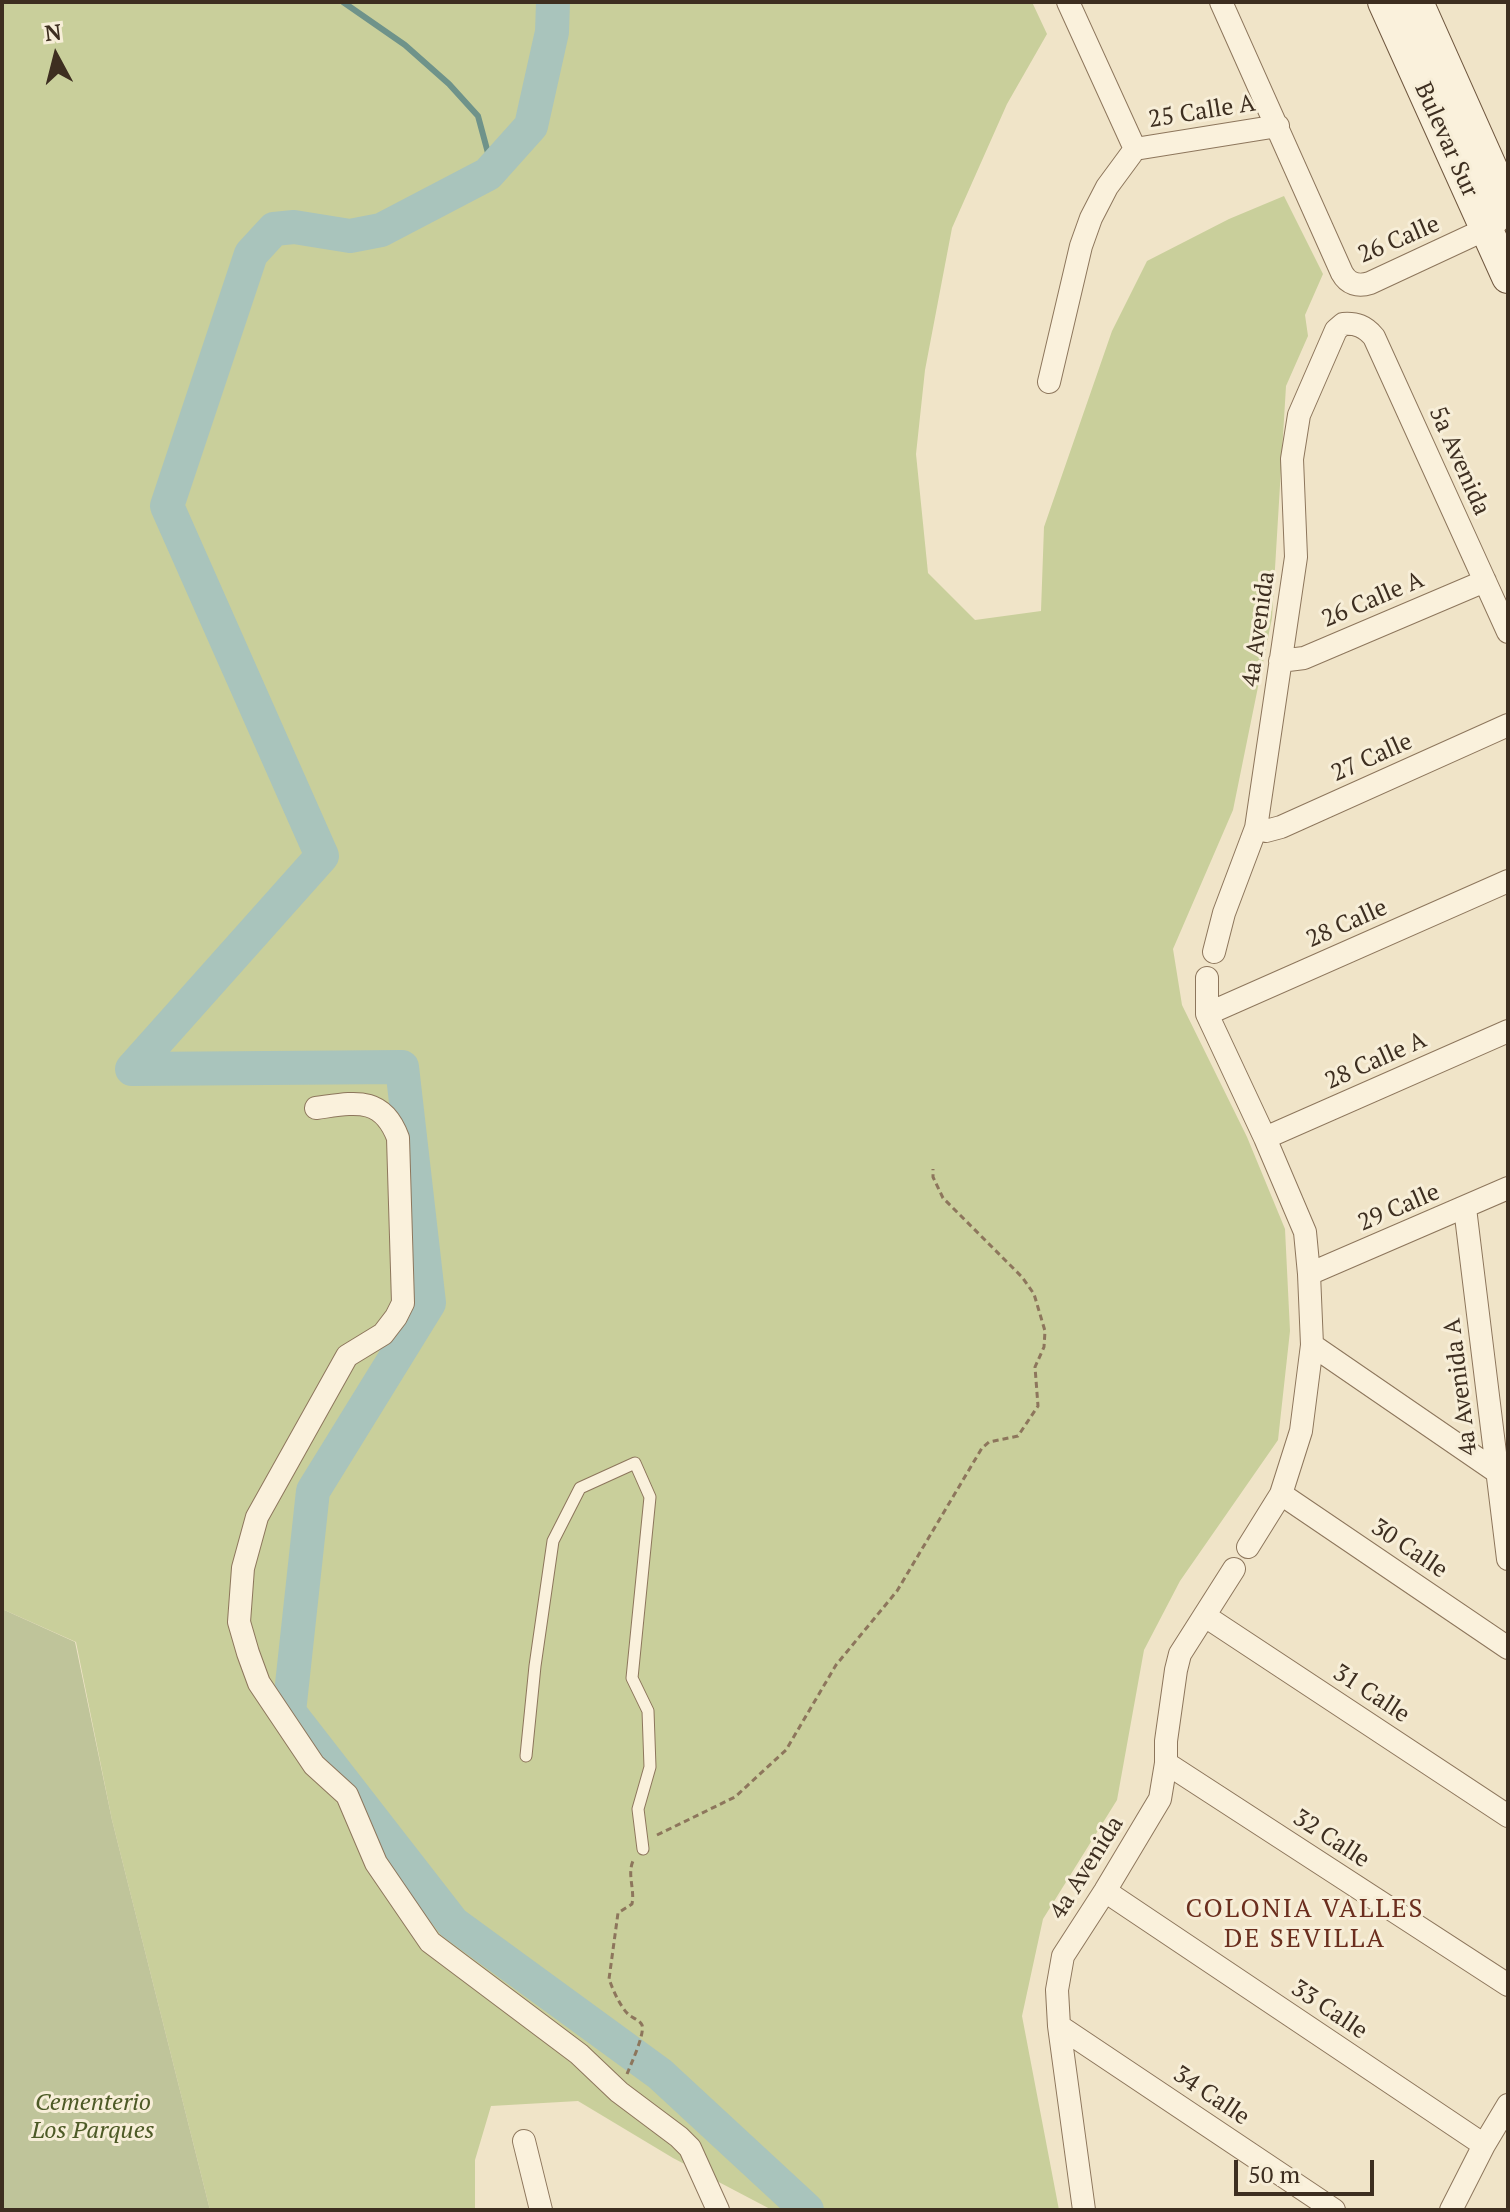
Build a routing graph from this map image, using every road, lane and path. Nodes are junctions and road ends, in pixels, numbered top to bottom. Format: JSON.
{"nodes":[{"id":1,"x":1068,"y":2,"type":"edge"},
{"id":2,"x":1221,"y":2,"type":"edge"},
{"id":3,"x":1384,"y":2,"type":"edge"},
{"id":4,"x":1417,"y":2,"type":"edge"},
{"id":5,"x":1278,"y":126,"type":"junction"},
{"id":6,"x":1135,"y":149,"type":"junction"},
{"id":7,"x":1508,"y":206,"type":"edge"},
{"id":8,"x":1497,"y":222,"type":"edge"},
{"id":9,"x":1508,"y":277,"type":"edge"},
{"id":10,"x":1350,"y":324,"type":"joint"},
{"id":11,"x":1049,"y":382,"type":"dead end"},
{"id":12,"x":1485,"y":581,"type":"junction"},
{"id":13,"x":1508,"y":632,"type":"edge"},
{"id":14,"x":1280,"y":661,"type":"junction"},
{"id":15,"x":1508,"y":725,"type":"edge"},
{"id":16,"x":1256,"y":828,"type":"junction"},
{"id":17,"x":1508,"y":881,"type":"edge"},
{"id":18,"x":1214,"y":952,"type":"dead end"},
{"id":19,"x":1207,"y":978,"type":"dead end"},
{"id":20,"x":1207,"y":1014,"type":"junction"},
{"id":21,"x":1508,"y":1031,"type":"edge"},
{"id":22,"x":316,"y":1108,"type":"dead end"},
{"id":23,"x":1265,"y":1138,"type":"junction"},
{"id":24,"x":933,"y":1169,"type":"dead end"},
{"id":25,"x":1508,"y":1188,"type":"edge"},
{"id":26,"x":1465,"y":1208,"type":"junction"},
{"id":27,"x":1309,"y":1274,"type":"junction"},
{"id":28,"x":1312,"y":1345,"type":"junction"},
{"id":29,"x":1497,"y":1472,"type":"junction"},
{"id":30,"x":1281,"y":1494,"type":"junction"},
{"id":31,"x":1248,"y":1547,"type":"dead end"},
{"id":32,"x":1508,"y":1559,"type":"edge"},
{"id":33,"x":1234,"y":1569,"type":"dead end"},
{"id":34,"x":1205,"y":1616,"type":"junction"},
{"id":35,"x":1508,"y":1648,"type":"edge"},
{"id":36,"x":526,"y":1756,"type":"dead end"},
{"id":37,"x":1166,"y":1763,"type":"junction"},
{"id":38,"x":1508,"y":1816,"type":"edge"},
{"id":39,"x":643,"y":1849,"type":"junction"},
{"id":40,"x":1105,"y":1891,"type":"junction"},
{"id":41,"x":1508,"y":1985,"type":"edge"},
{"id":42,"x":1059,"y":2026,"type":"junction"},
{"id":43,"x":627,"y":2073,"type":"dead end"},
{"id":44,"x":1508,"y":2105,"type":"edge"},
{"id":45,"x":524,"y":2141,"type":"dead end"},
{"id":46,"x":1484,"y":2145,"type":"junction"},
{"id":47,"x":541,"y":2210,"type":"edge"},
{"id":48,"x":718,"y":2210,"type":"edge"},
{"id":49,"x":1084,"y":2210,"type":"edge"},
{"id":50,"x":1334,"y":2210,"type":"edge"},
{"id":51,"x":1451,"y":2210,"type":"edge"}],
"edges":[{"from":1,"to":6,"type":"street"},
{"from":2,"to":5,"type":"street"},
{"from":3,"to":8,"type":"main road","name":"Bulevar Sur"},
{"from":4,"to":7,"type":"main road","name":"Bulevar Sur"},
{"from":5,"to":6,"type":"street","name":"25 Calle A"},
{"from":5,"to":8,"type":"street","name":"26 Calle"},
{"from":6,"to":11,"type":"street"},
{"from":8,"to":9,"type":"main road","name":"Bulevar Sur"},
{"from":10,"to":12,"type":"street","name":"5a Avenida"},
{"from":10,"to":14,"type":"street","name":"4a Avenida"},
{"from":12,"to":13,"type":"street","name":"5a Avenida"},
{"from":12,"to":14,"type":"street","name":"26 Calle A"},
{"from":14,"to":16,"type":"street","name":"4a Avenida"},
{"from":15,"to":16,"type":"street","name":"27 Calle"},
{"from":16,"to":18,"type":"street","name":"4a Avenida"},
{"from":17,"to":20,"type":"street","name":"28 Calle"},
{"from":19,"to":20,"type":"street"},
{"from":20,"to":23,"type":"street"},
{"from":21,"to":23,"type":"street","name":"28 Calle A"},
{"from":22,"to":48,"type":"street"},
{"from":23,"to":27,"type":"street"},
{"from":24,"to":39,"type":"path"},
{"from":25,"to":26,"type":"street","name":"29 Calle"},
{"from":26,"to":27,"type":"street","name":"29 Calle"},
{"from":26,"to":29,"type":"street","name":"4a Avenida A"},
{"from":27,"to":28,"type":"street"},
{"from":28,"to":29,"type":"street"},
{"from":28,"to":30,"type":"street"},
{"from":29,"to":32,"type":"street","name":"4a Avenida A"},
{"from":30,"to":31,"type":"street"},
{"from":30,"to":35,"type":"street","name":"30 Calle"},
{"from":33,"to":34,"type":"street","name":"4a Avenida"},
{"from":34,"to":37,"type":"street","name":"4a Avenida"},
{"from":34,"to":38,"type":"street","name":"31 Calle"},
{"from":36,"to":39,"type":"lane"},
{"from":37,"to":40,"type":"street","name":"4a Avenida"},
{"from":37,"to":41,"type":"street","name":"32 Calle"},
{"from":39,"to":43,"type":"path"},
{"from":40,"to":42,"type":"street","name":"4a Avenida"},
{"from":40,"to":46,"type":"street","name":"33 Calle"},
{"from":42,"to":49,"type":"street","name":"4a Avenida"},
{"from":42,"to":50,"type":"street","name":"34 Calle"},
{"from":44,"to":46,"type":"street"},
{"from":45,"to":47,"type":"street"},
{"from":46,"to":51,"type":"street"}]}
